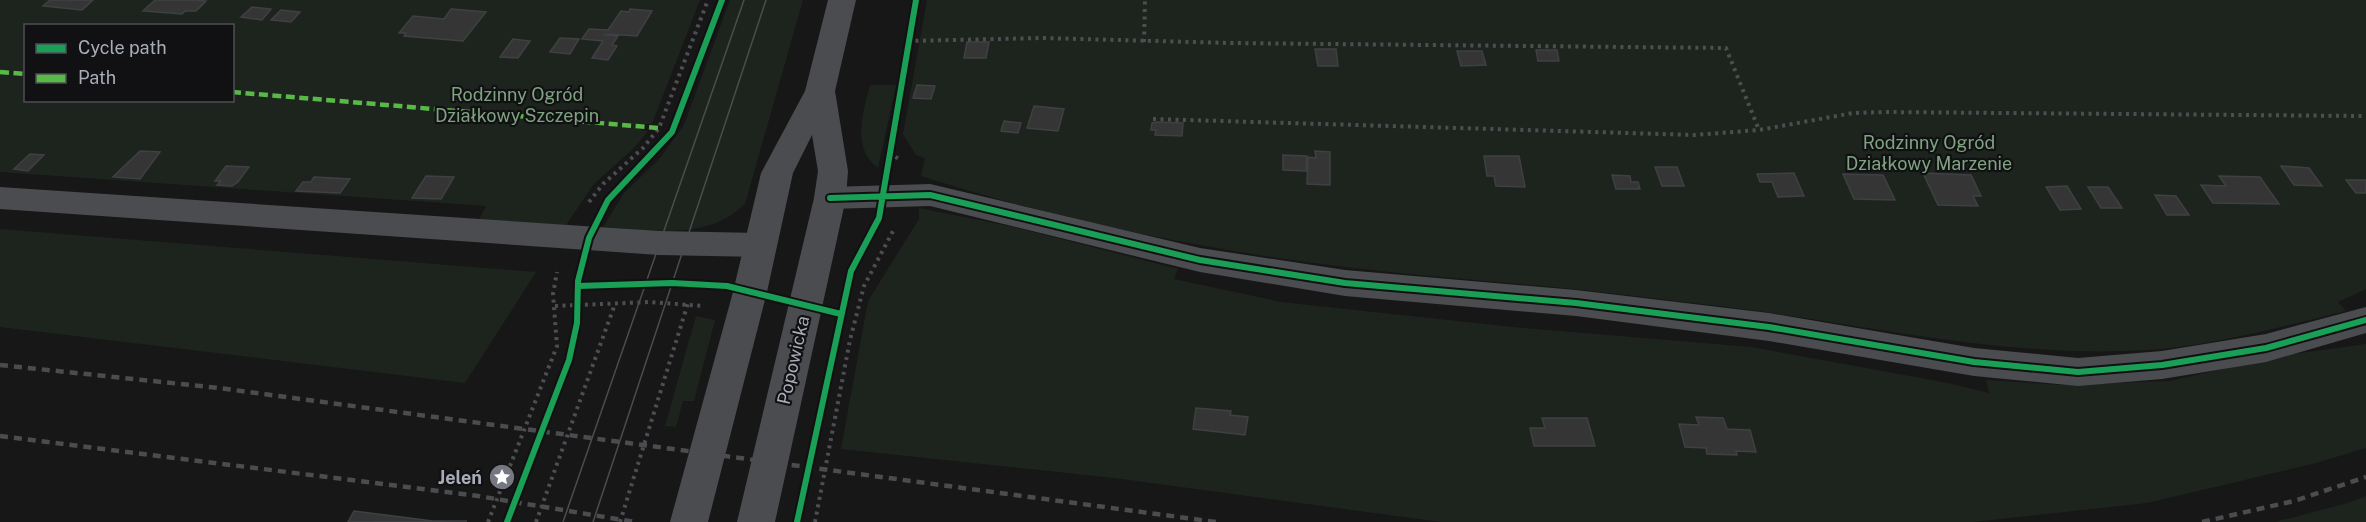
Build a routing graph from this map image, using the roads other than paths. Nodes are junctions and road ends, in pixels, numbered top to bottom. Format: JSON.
{"nodes":[{"id":1,"x":842,"y":0,"type":"edge"},
{"id":2,"x":820,"y":91,"type":"junction"},
{"id":3,"x":0,"y":198,"type":"edge"},
{"id":4,"x":830,"y":198,"type":"junction"},
{"id":5,"x":760,"y":245,"type":"junction"},
{"id":6,"x":2366,"y":320,"type":"edge"},
{"id":7,"x":689,"y":522,"type":"edge"},
{"id":8,"x":756,"y":522,"type":"edge"}],
"edges":[{"from":1,"to":2,"type":"street"},
{"from":2,"to":4,"type":"street","name":"Popowicka"},
{"from":2,"to":5,"type":"street"},
{"from":3,"to":5,"type":"street"},
{"from":4,"to":6,"type":"street"},
{"from":4,"to":8,"type":"street","name":"Popowicka"},
{"from":5,"to":7,"type":"street"}]}
